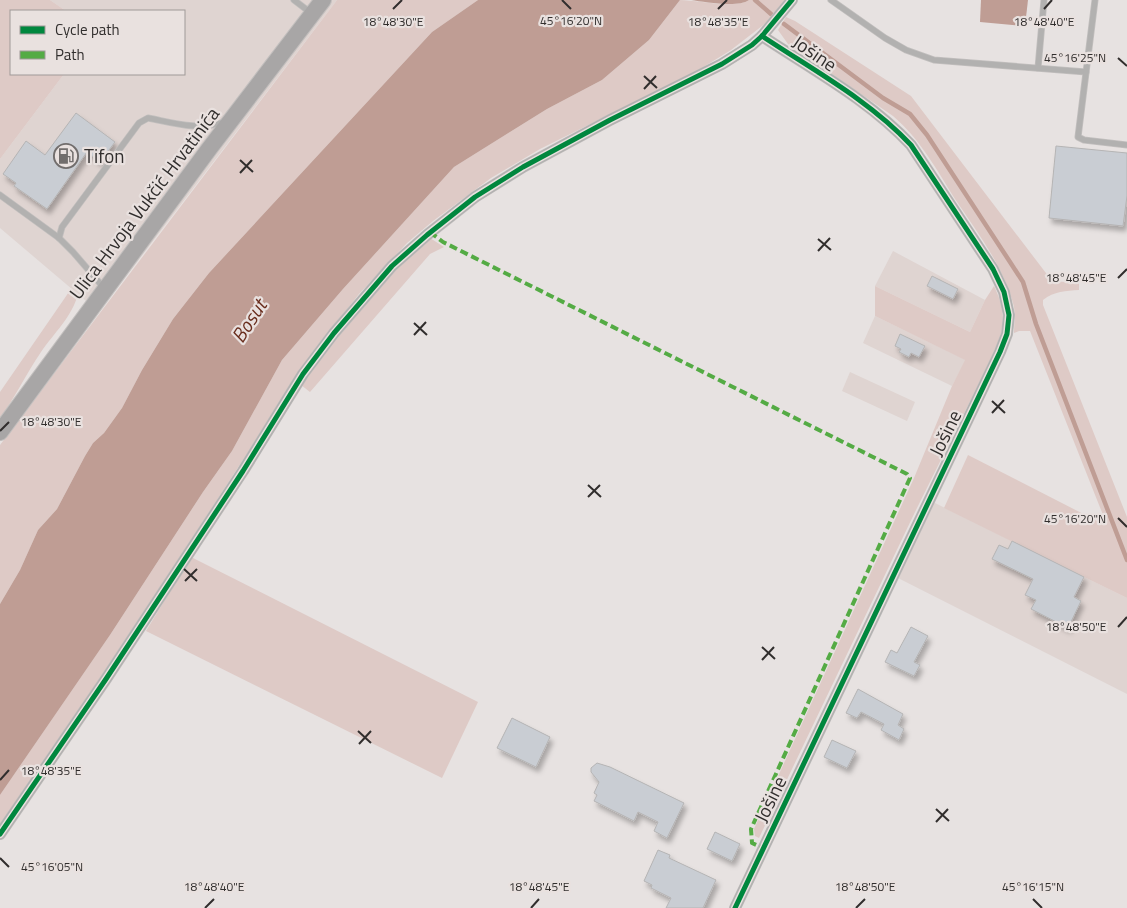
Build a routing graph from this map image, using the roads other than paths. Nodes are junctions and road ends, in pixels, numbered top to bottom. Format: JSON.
{"nodes":[{"id":1,"x":294,"y":0,"type":"edge"},
{"id":2,"x":323,"y":0,"type":"edge"},
{"id":3,"x":792,"y":0,"type":"edge"},
{"id":4,"x":831,"y":0,"type":"edge"},
{"id":5,"x":1044,"y":0,"type":"edge"},
{"id":6,"x":1095,"y":0,"type":"edge"},
{"id":7,"x":312,"y":14,"type":"junction"},
{"id":8,"x":762,"y":36,"type":"junction"},
{"id":9,"x":1038,"y":68,"type":"junction"},
{"id":10,"x":1086,"y":72,"type":"junction"},
{"id":11,"x":233,"y":118,"type":"junction"},
{"id":12,"x":1127,"y":146,"type":"edge"},
{"id":13,"x":0,"y":195,"type":"edge"},
{"id":14,"x":59,"y":238,"type":"junction"},
{"id":15,"x":104,"y":290,"type":"junction"},
{"id":16,"x":0,"y":432,"type":"edge"},
{"id":17,"x":0,"y":834,"type":"edge"},
{"id":18,"x":735,"y":908,"type":"edge"}],
"edges":[{"from":1,"to":7,"type":"lane"},
{"from":2,"to":7,"type":"main road","name":"Ulica Hrvoja Vukčić Hrvatinića"},
{"from":3,"to":8,"type":"street"},
{"from":4,"to":9,"type":"lane"},
{"from":5,"to":9,"type":"lane"},
{"from":6,"to":10,"type":"lane"},
{"from":7,"to":11,"type":"main road","name":"Ulica Hrvoja Vukčić Hrvatinića"},
{"from":8,"to":17,"type":"street"},
{"from":8,"to":18,"type":"street","name":"Jošine"},
{"from":9,"to":10,"type":"lane"},
{"from":10,"to":12,"type":"lane"},
{"from":11,"to":14,"type":"lane"},
{"from":11,"to":15,"type":"main road","name":"Ulica Hrvoja Vukčić Hrvatinića"},
{"from":13,"to":14,"type":"lane"},
{"from":14,"to":15,"type":"lane"},
{"from":15,"to":16,"type":"main road","name":"Ulica Hrvoja Vukčić Hrvatinića"}]}
